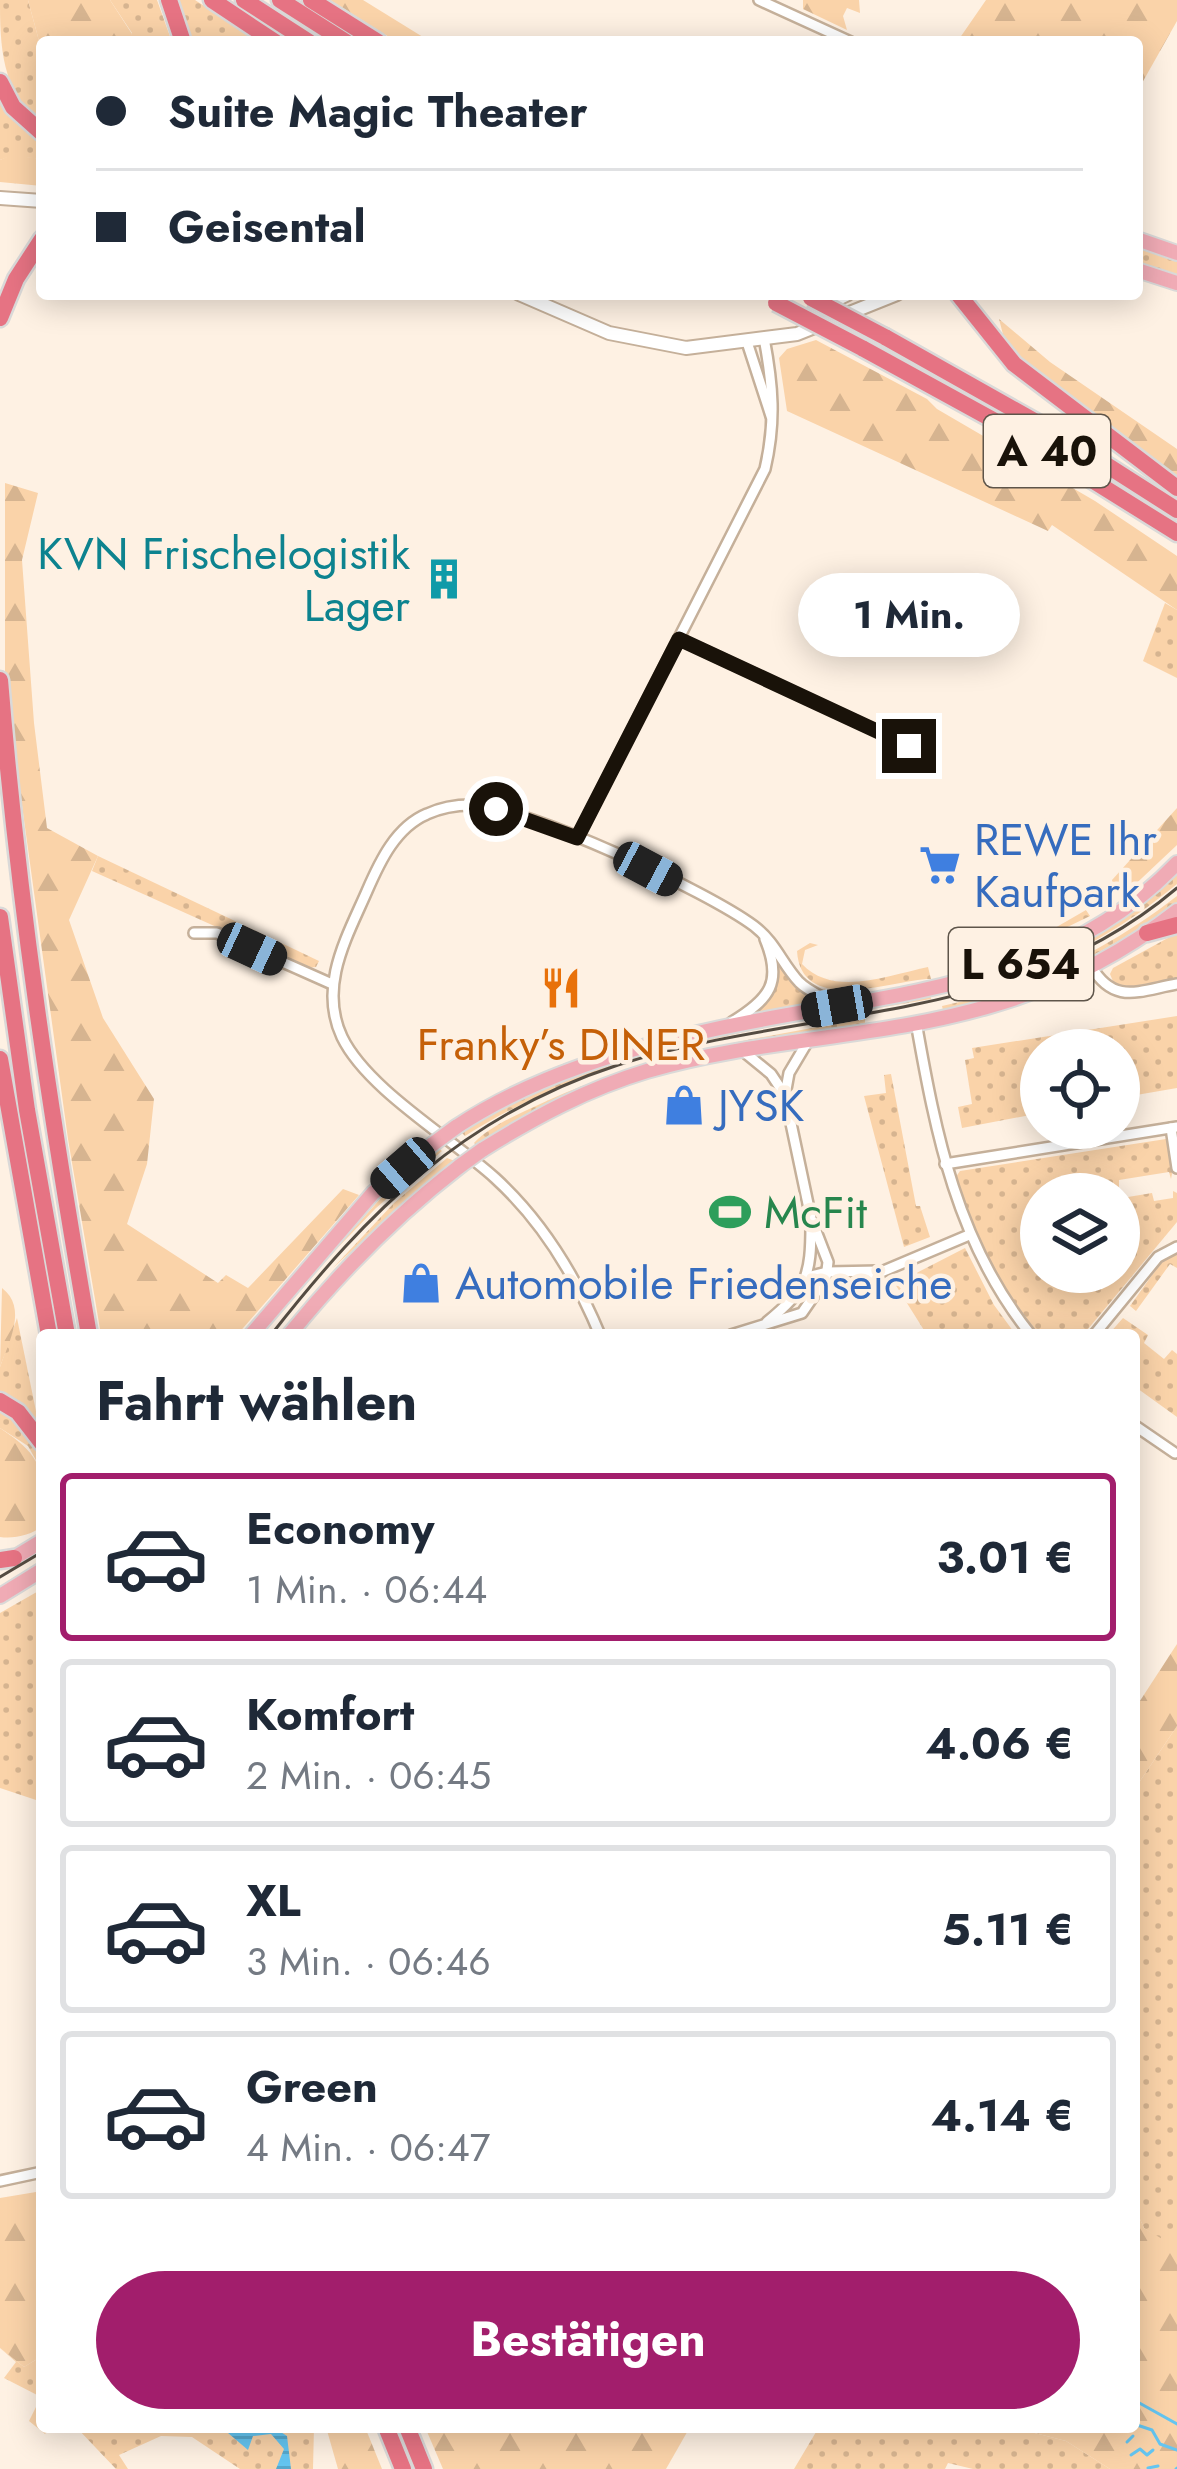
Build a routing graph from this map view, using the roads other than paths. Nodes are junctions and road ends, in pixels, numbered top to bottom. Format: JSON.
{"nodes":[{"id":1,"x":169,"y":0,"type":"edge"},
{"id":2,"x":212,"y":0,"type":"edge"},
{"id":3,"x":244,"y":0,"type":"edge"},
{"id":4,"x":280,"y":0,"type":"edge"},
{"id":5,"x":311,"y":0,"type":"edge"},
{"id":6,"x":759,"y":0,"type":"edge"},
{"id":7,"x":181,"y":36,"type":"edge"},
{"id":8,"x":266,"y":36,"type":"edge"},
{"id":9,"x":300,"y":36,"type":"edge"},
{"id":10,"x":337,"y":36,"type":"edge"},
{"id":11,"x":368,"y":36,"type":"edge"},
{"id":12,"x":838,"y":36,"type":"edge"},
{"id":13,"x":0,"y":82,"type":"edge"},
{"id":14,"x":36,"y":128,"type":"edge"},
{"id":15,"x":0,"y":198,"type":"edge"},
{"id":16,"x":36,"y":201,"type":"edge"},
{"id":17,"x":1143,"y":241,"type":"edge"},
{"id":18,"x":36,"y":248,"type":"edge"},
{"id":19,"x":1177,"y":253,"type":"edge"},
{"id":20,"x":1143,"y":272,"type":"edge"},
{"id":21,"x":1177,"y":283,"type":"edge"},
{"id":22,"x":533,"y":300,"type":"edge"},
{"id":23,"x":771,"y":300,"type":"edge"},
{"id":24,"x":814,"y":300,"type":"edge"},
{"id":25,"x":835,"y":300,"type":"edge"},
{"id":26,"x":859,"y":300,"type":"edge"},
{"id":27,"x":881,"y":300,"type":"edge"},
{"id":28,"x":962,"y":300,"type":"edge"},
{"id":29,"x":854,"y":310,"type":"junction"},
{"id":30,"x":0,"y":318,"type":"edge"},
{"id":31,"x":770,"y":336,"type":"junction"},
{"id":32,"x":747,"y":342,"type":"junction"},
{"id":33,"x":773,"y":421,"type":"junction"},
{"id":34,"x":1177,"y":488,"type":"edge"},
{"id":35,"x":1177,"y":509,"type":"edge"},
{"id":36,"x":1177,"y":533,"type":"edge"},
{"id":37,"x":679,"y":639,"type":"junction"},
{"id":38,"x":0,"y":680,"type":"edge"},
{"id":39,"x":913,"y":764,"type":"dead end"},
{"id":40,"x":577,"y":838,"type":"junction"},
{"id":41,"x":1177,"y":862,"type":"edge"},
{"id":42,"x":1177,"y":911,"type":"edge"},
{"id":43,"x":0,"y":917,"type":"edge"},
{"id":44,"x":1177,"y":926,"type":"edge"},
{"id":45,"x":194,"y":933,"type":"dead end"},
{"id":46,"x":1147,"y":933,"type":"junction"},
{"id":47,"x":763,"y":934,"type":"junction"},
{"id":48,"x":1091,"y":966,"type":"junction"},
{"id":49,"x":332,"y":984,"type":"junction"},
{"id":50,"x":1177,"y":984,"type":"edge"},
{"id":51,"x":837,"y":1006,"type":"junction"},
{"id":52,"x":916,"y":1022,"type":"junction"},
{"id":53,"x":722,"y":1028,"type":"junction"},
{"id":54,"x":811,"y":1038,"type":"junction"},
{"id":55,"x":740,"y":1049,"type":"junction"},
{"id":56,"x":0,"y":1059,"type":"edge"},
{"id":57,"x":784,"y":1095,"type":"junction"},
{"id":58,"x":1174,"y":1128,"type":"edge"},
{"id":59,"x":945,"y":1164,"type":"junction"},
{"id":60,"x":1177,"y":1168,"type":"edge"},
{"id":61,"x":811,"y":1218,"type":"junction"},
{"id":62,"x":969,"y":1235,"type":"junction"},
{"id":63,"x":1177,"y":1247,"type":"edge"},
{"id":64,"x":880,"y":1270,"type":"junction"},
{"id":65,"x":827,"y":1272,"type":"junction"},
{"id":66,"x":807,"y":1277,"type":"junction"},
{"id":67,"x":823,"y":1287,"type":"junction"},
{"id":68,"x":766,"y":1323,"type":"junction"},
{"id":69,"x":48,"y":1329,"type":"edge"},
{"id":70,"x":66,"y":1329,"type":"edge"},
{"id":71,"x":88,"y":1329,"type":"edge"},
{"id":72,"x":256,"y":1329,"type":"edge"},
{"id":73,"x":294,"y":1329,"type":"edge"},
{"id":74,"x":597,"y":1329,"type":"edge"},
{"id":75,"x":748,"y":1329,"type":"edge"},
{"id":76,"x":1027,"y":1329,"type":"edge"},
{"id":77,"x":1099,"y":1329,"type":"edge"},
{"id":78,"x":0,"y":1401,"type":"edge"},
{"id":79,"x":1140,"y":1429,"type":"edge"},
{"id":80,"x":36,"y":1435,"type":"edge"},
{"id":81,"x":1174,"y":1453,"type":"edge"},
{"id":82,"x":36,"y":1544,"type":"edge"},
{"id":83,"x":5,"y":1561,"type":"edge"},
{"id":84,"x":36,"y":1574,"type":"edge"},
{"id":85,"x":0,"y":1596,"type":"edge"},
{"id":86,"x":36,"y":2173,"type":"edge"},
{"id":87,"x":0,"y":2181,"type":"edge"},
{"id":88,"x":388,"y":2433,"type":"edge"},
{"id":89,"x":409,"y":2433,"type":"edge"},
{"id":90,"x":403,"y":2469,"type":"edge"},
{"id":91,"x":424,"y":2469,"type":"edge"}],
"edges":[{"from":1,"to":7,"type":"highway"},
{"from":2,"to":8,"type":"highway"},
{"from":3,"to":9,"type":"highway"},
{"from":4,"to":10,"type":"highway"},
{"from":5,"to":11,"type":"highway"},
{"from":6,"to":12,"type":"street"},
{"from":13,"to":14,"type":"highway"},
{"from":15,"to":16,"type":"main road"},
{"from":17,"to":19,"type":"main road"},
{"from":18,"to":30,"type":"highway"},
{"from":20,"to":21,"type":"main road"},
{"from":22,"to":32,"type":"main road"},
{"from":23,"to":36,"type":"highway","number":"A 40","bridge":true},
{"from":24,"to":35,"type":"highway","number":"A 40","bridge":true},
{"from":25,"to":31,"type":"main road"},
{"from":26,"to":29,"type":"main road"},
{"from":27,"to":29,"type":"main road"},
{"from":28,"to":34,"type":"highway"},
{"from":29,"to":31,"type":"main road"},
{"from":31,"to":32,"type":"main road"},
{"from":31,"to":33,"type":"street"},
{"from":32,"to":33,"type":"street"},
{"from":33,"to":37,"type":"street"},
{"from":37,"to":39,"type":"street"},
{"from":37,"to":40,"type":"street"},
{"from":38,"to":71,"type":"highway"},
{"from":40,"to":47,"type":"street"},
{"from":40,"to":49,"type":"street"},
{"from":41,"to":51,"type":"main road","number":"L 654"},
{"from":42,"to":46,"type":"main road","number":"L 654"},
{"from":43,"to":70,"type":"highway"},
{"from":44,"to":46,"type":"highway"},
{"from":45,"to":49,"type":"street"},
{"from":46,"to":48,"type":"main road","number":"L 654"},
{"from":47,"to":51,"type":"street"},
{"from":47,"to":53,"type":"street"},
{"from":48,"to":50,"type":"street"},
{"from":48,"to":52,"type":"main road","number":"L 654"},
{"from":49,"to":74,"type":"street"},
{"from":51,"to":53,"type":"main road","number":"L 654"},
{"from":52,"to":54,"type":"main road","number":"L 654"},
{"from":52,"to":59,"type":"street"},
{"from":53,"to":72,"type":"main road","number":"L 654","bridge":true},
{"from":54,"to":55,"type":"main road","number":"L 654"},
{"from":54,"to":57,"type":"street"},
{"from":55,"to":57,"type":"street"},
{"from":55,"to":73,"type":"main road","number":"L 654","bridge":true},
{"from":56,"to":69,"type":"highway"},
{"from":57,"to":61,"type":"street"},
{"from":58,"to":59,"type":"street"},
{"from":58,"to":60,"type":"street"},
{"from":59,"to":62,"type":"street"},
{"from":61,"to":65,"type":"street"},
{"from":61,"to":66,"type":"street"},
{"from":62,"to":64,"type":"street"},
{"from":62,"to":76,"type":"street"},
{"from":63,"to":77,"type":"street"},
{"from":64,"to":65,"type":"street"},
{"from":64,"to":67,"type":"street"},
{"from":65,"to":66,"type":"street"},
{"from":65,"to":67,"type":"street"},
{"from":66,"to":67,"type":"street"},
{"from":66,"to":68,"type":"street"},
{"from":67,"to":68,"type":"street"},
{"from":68,"to":75,"type":"street"},
{"from":78,"to":80,"type":"highway"},
{"from":79,"to":81,"type":"street"},
{"from":82,"to":83,"type":"main road"},
{"from":84,"to":85,"type":"main road"},
{"from":86,"to":87,"type":"street"},
{"from":88,"to":90,"type":"highway"},
{"from":89,"to":91,"type":"highway"}]}
